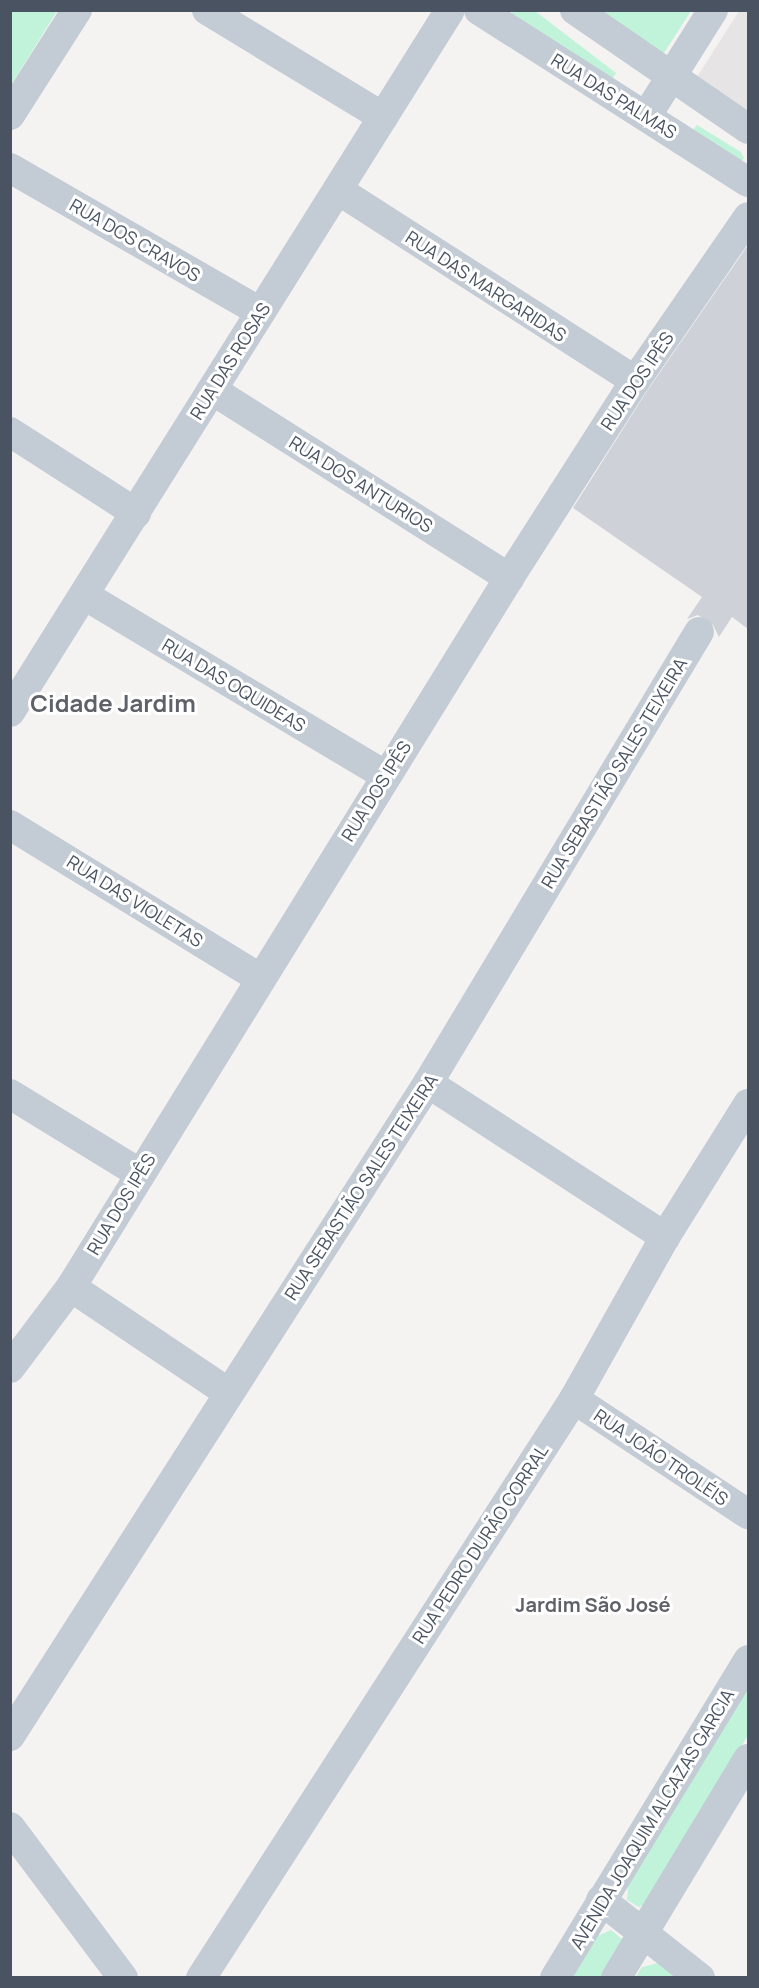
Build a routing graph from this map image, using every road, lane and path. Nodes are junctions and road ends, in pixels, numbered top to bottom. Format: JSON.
{"nodes":[{"id":1,"x":77,"y":10,"type":"edge"},
{"id":2,"x":207,"y":10,"type":"edge"},
{"id":3,"x":450,"y":10,"type":"edge"},
{"id":4,"x":479,"y":10,"type":"edge"},
{"id":5,"x":574,"y":10,"type":"edge"},
{"id":6,"x":713,"y":10,"type":"edge"},
{"id":7,"x":672,"y":75,"type":"junction"},
{"id":8,"x":10,"y":115,"type":"edge"},
{"id":9,"x":647,"y":115,"type":"junction"},
{"id":10,"x":383,"y":117,"type":"junction"},
{"id":11,"x":748,"y":129,"type":"edge"},
{"id":12,"x":10,"y":168,"type":"edge"},
{"id":13,"x":748,"y":182,"type":"edge"},
{"id":14,"x":338,"y":190,"type":"junction"},
{"id":15,"x":748,"y":217,"type":"edge"},
{"id":16,"x":260,"y":312,"type":"junction"},
{"id":17,"x":635,"y":381,"type":"junction"},
{"id":18,"x":212,"y":390,"type":"junction"},
{"id":19,"x":10,"y":432,"type":"edge"},
{"id":20,"x":136,"y":513,"type":"junction"},
{"id":21,"x":509,"y":579,"type":"junction"},
{"id":22,"x":84,"y":595,"type":"junction"},
{"id":23,"x":699,"y":632,"type":"dead end"},
{"id":24,"x":10,"y":712,"type":"edge"},
{"id":25,"x":385,"y":775,"type":"junction"},
{"id":26,"x":10,"y":825,"type":"edge"},
{"id":27,"x":260,"y":978,"type":"junction"},
{"id":28,"x":428,"y":1083,"type":"junction"},
{"id":29,"x":10,"y":1095,"type":"edge"},
{"id":30,"x":748,"y":1104,"type":"edge"},
{"id":31,"x":139,"y":1173,"type":"junction"},
{"id":32,"x":665,"y":1237,"type":"junction"},
{"id":33,"x":71,"y":1287,"type":"junction"},
{"id":34,"x":10,"y":1368,"type":"edge"},
{"id":35,"x":229,"y":1393,"type":"junction"},
{"id":36,"x":574,"y":1399,"type":"junction"},
{"id":37,"x":748,"y":1514,"type":"edge"},
{"id":38,"x":748,"y":1660,"type":"edge"},
{"id":39,"x":10,"y":1736,"type":"edge"},
{"id":40,"x":748,"y":1759,"type":"edge"},
{"id":41,"x":10,"y":1827,"type":"edge"},
{"id":42,"x":601,"y":1900,"type":"junction"},
{"id":43,"x":644,"y":1935,"type":"junction"},
{"id":44,"x":123,"y":1977,"type":"edge"},
{"id":45,"x":201,"y":1977,"type":"edge"},
{"id":46,"x":555,"y":1977,"type":"edge"},
{"id":47,"x":616,"y":1977,"type":"edge"},
{"id":48,"x":700,"y":1977,"type":"edge"}],
"edges":[{"from":1,"to":8,"type":"street"},
{"from":2,"to":10,"type":"street"},
{"from":3,"to":10,"type":"street","name":"RUA DAS ROSAS"},
{"from":4,"to":9,"type":"street","name":"RUA DAS PALMAS"},
{"from":5,"to":7,"type":"street"},
{"from":6,"to":7,"type":"street"},
{"from":7,"to":9,"type":"street"},
{"from":7,"to":11,"type":"street"},
{"from":9,"to":13,"type":"street","name":"RUA DAS PALMAS"},
{"from":10,"to":14,"type":"street","name":"RUA DAS ROSAS"},
{"from":12,"to":16,"type":"street","name":"RUA DOS CRAVOS"},
{"from":14,"to":16,"type":"street","name":"RUA DAS ROSAS"},
{"from":14,"to":17,"type":"street","name":"RUA DAS MARGARIDAS"},
{"from":15,"to":17,"type":"street","name":"RUA DOS IPÊS"},
{"from":16,"to":18,"type":"street","name":"RUA DAS ROSAS"},
{"from":17,"to":21,"type":"street","name":"RUA DOS IPÊS"},
{"from":18,"to":20,"type":"street","name":"RUA DAS ROSAS"},
{"from":18,"to":21,"type":"street","name":"RUA DOS ANTURIOS"},
{"from":19,"to":20,"type":"street"},
{"from":20,"to":22,"type":"street","name":"RUA DAS ROSAS"},
{"from":21,"to":25,"type":"street","name":"RUA DOS IPÊS"},
{"from":22,"to":24,"type":"street","name":"RUA DAS ROSAS"},
{"from":22,"to":25,"type":"street","name":"RUA DAS OQUIDEAS"},
{"from":23,"to":28,"type":"street","name":"RUA SEBASTIÃO SALES TEIXEIRA"},
{"from":25,"to":27,"type":"street","name":"RUA DOS IPÊS"},
{"from":26,"to":27,"type":"street","name":"RUA DAS VIOLETAS"},
{"from":27,"to":31,"type":"street","name":"RUA DOS IPÊS"},
{"from":28,"to":32,"type":"street"},
{"from":28,"to":35,"type":"street","name":"RUA SEBASTIÃO SALES TEIXEIRA"},
{"from":29,"to":31,"type":"street"},
{"from":30,"to":32,"type":"street","name":"RUA PEDRO DURÃO CORRAL"},
{"from":31,"to":33,"type":"street","name":"RUA DOS IPÊS"},
{"from":32,"to":36,"type":"street","name":"RUA PEDRO DURÃO CORRAL"},
{"from":33,"to":34,"type":"street","name":"RUA DOS IPÊS"},
{"from":33,"to":35,"type":"street"},
{"from":35,"to":39,"type":"street","name":"RUA SEBASTIÃO SALES TEIXEIRA"},
{"from":36,"to":37,"type":"street","name":"RUA JOÃO TROLÉIS"},
{"from":36,"to":45,"type":"street","name":"RUA PEDRO DURÃO CORRAL"},
{"from":38,"to":42,"type":"street","name":"AVENIDA JOAQUIM ALCAZAS GARCIA"},
{"from":40,"to":43,"type":"street"},
{"from":41,"to":44,"type":"street"},
{"from":42,"to":43,"type":"street"},
{"from":42,"to":46,"type":"street","name":"AVENIDA JOAQUIM ALCAZAS GARCIA"},
{"from":43,"to":47,"type":"street"},
{"from":43,"to":48,"type":"street"}]}
